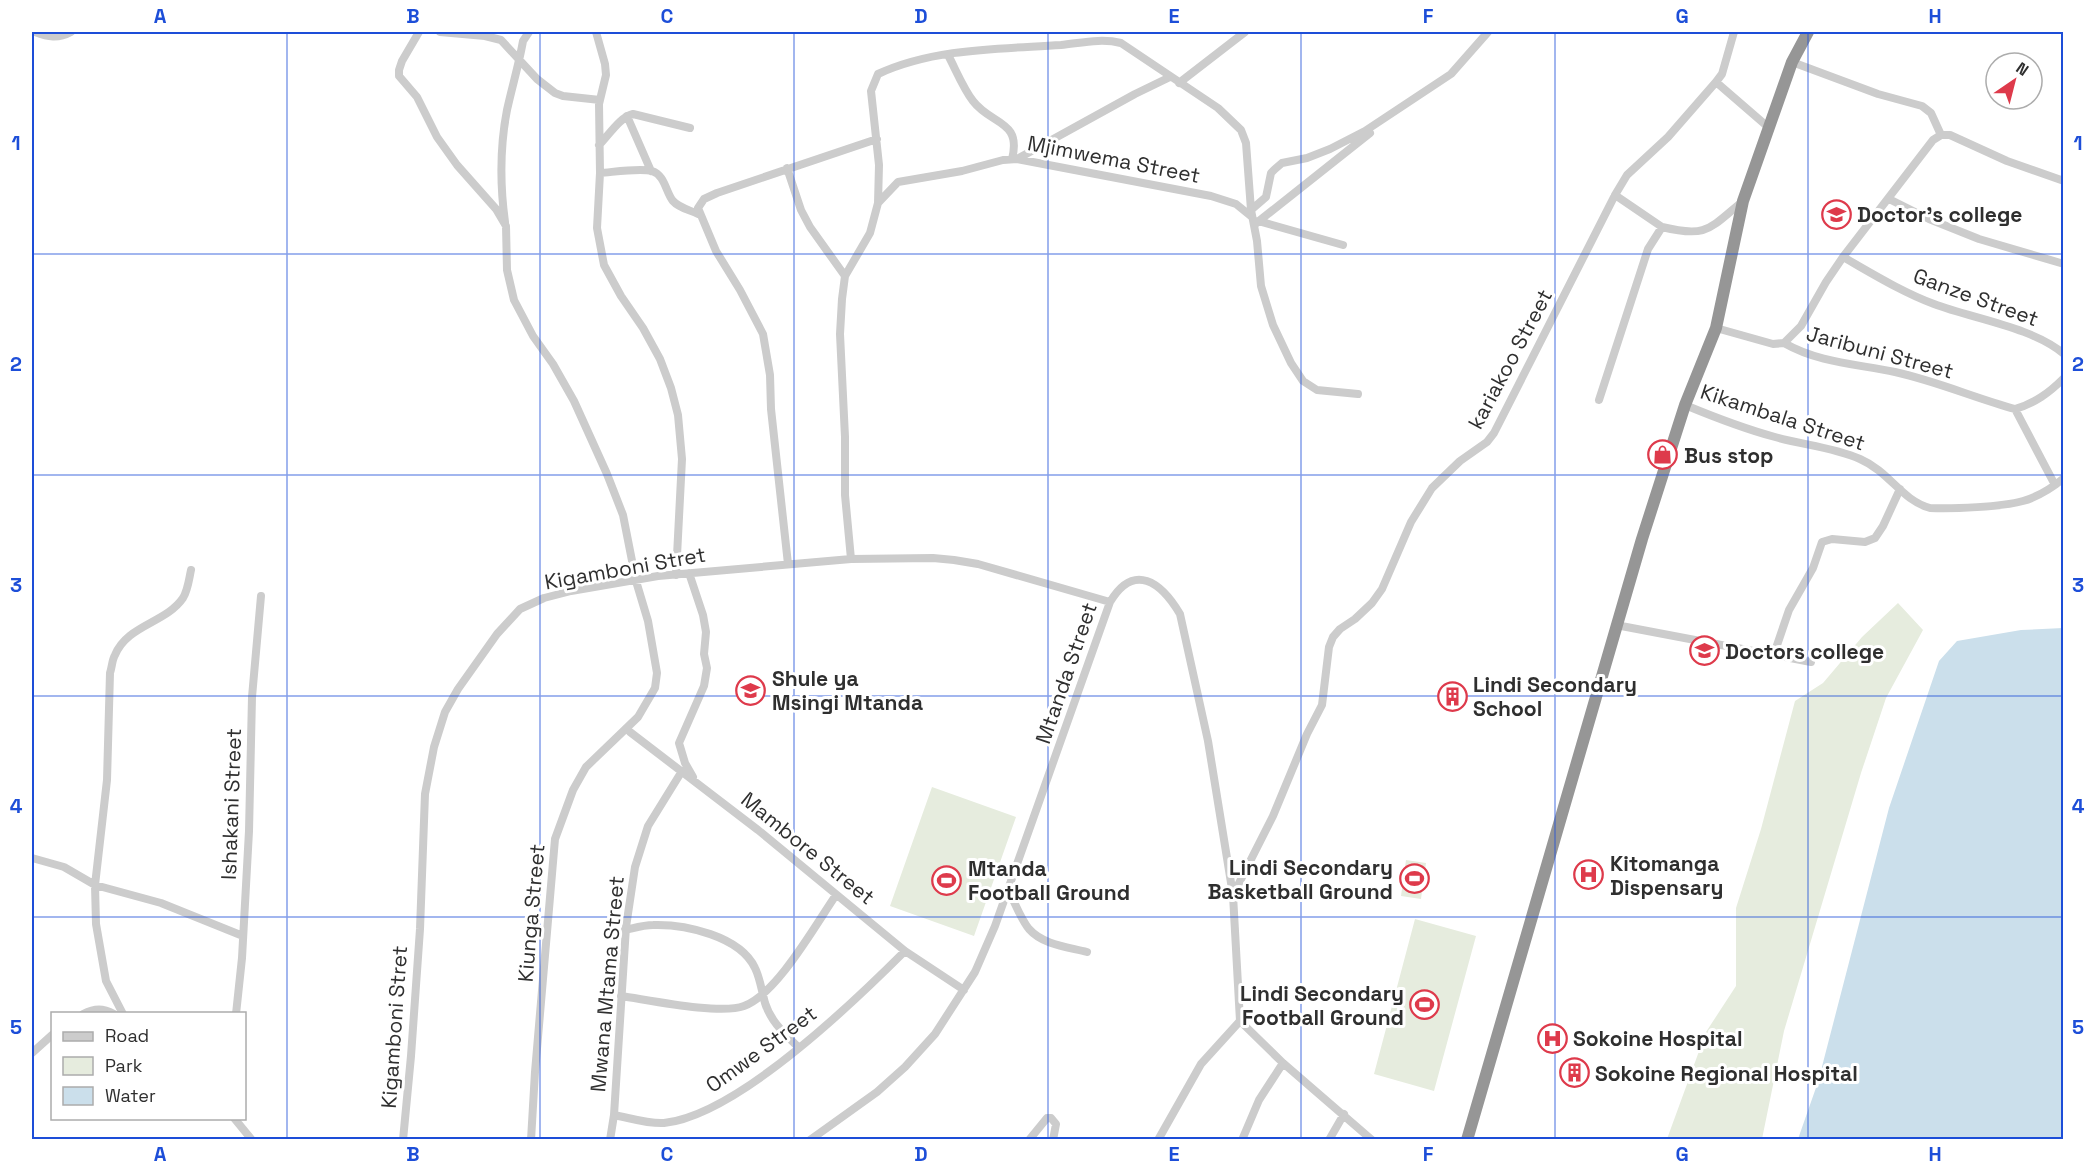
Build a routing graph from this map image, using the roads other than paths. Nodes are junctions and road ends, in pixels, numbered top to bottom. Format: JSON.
{"nodes":[{"id":1,"x":35,"y":32,"type":"edge"},
{"id":2,"x":71,"y":32,"type":"edge"},
{"id":3,"x":419,"y":32,"type":"edge"},
{"id":4,"x":440,"y":32,"type":"edge"},
{"id":5,"x":529,"y":32,"type":"edge"},
{"id":6,"x":596,"y":32,"type":"edge"},
{"id":7,"x":1245,"y":32,"type":"edge"},
{"id":8,"x":1488,"y":32,"type":"edge"},
{"id":9,"x":1734,"y":32,"type":"edge"},
{"id":10,"x":1808,"y":32,"type":"edge"},
{"id":11,"x":490,"y":34,"type":"edge"},
{"id":12,"x":948,"y":55,"type":"junction"},
{"id":13,"x":519,"y":61,"type":"junction"},
{"id":14,"x":1792,"y":62,"type":"junction"},
{"id":15,"x":1170,"y":77,"type":"junction"},
{"id":16,"x":1716,"y":82,"type":"junction"},
{"id":17,"x":1179,"y":83,"type":"junction"},
{"id":18,"x":600,"y":100,"type":"junction"},
{"id":19,"x":1400,"y":108,"type":"junction"},
{"id":20,"x":627,"y":116,"type":"junction"},
{"id":21,"x":1768,"y":127,"type":"junction"},
{"id":22,"x":690,"y":128,"type":"dead end"},
{"id":23,"x":1941,"y":135,"type":"junction"},
{"id":24,"x":877,"y":138,"type":"junction"},
{"id":25,"x":599,"y":145,"type":"junction"},
{"id":26,"x":1014,"y":159,"type":"junction"},
{"id":27,"x":787,"y":168,"type":"junction"},
{"id":28,"x":651,"y":171,"type":"junction"},
{"id":29,"x":600,"y":173,"type":"junction"},
{"id":30,"x":2064,"y":181,"type":"edge"},
{"id":31,"x":1615,"y":195,"type":"junction"},
{"id":32,"x":1889,"y":199,"type":"junction"},
{"id":33,"x":1743,"y":201,"type":"junction"},
{"id":34,"x":878,"y":203,"type":"junction"},
{"id":35,"x":699,"y":214,"type":"junction"},
{"id":36,"x":1254,"y":218,"type":"junction"},
{"id":37,"x":506,"y":226,"type":"junction"},
{"id":38,"x":1662,"y":227,"type":"junction"},
{"id":39,"x":1342,"y":245,"type":"dead end"},
{"id":40,"x":1843,"y":257,"type":"junction"},
{"id":41,"x":2064,"y":264,"type":"edge"},
{"id":42,"x":845,"y":276,"type":"junction"},
{"id":43,"x":1716,"y":328,"type":"junction"},
{"id":44,"x":1784,"y":343,"type":"junction"},
{"id":45,"x":2064,"y":354,"type":"edge"},
{"id":46,"x":2064,"y":378,"type":"edge"},
{"id":47,"x":1358,"y":394,"type":"dead end"},
{"id":48,"x":1599,"y":400,"type":"dead end"},
{"id":49,"x":1685,"y":405,"type":"junction"},
{"id":50,"x":2015,"y":409,"type":"junction"},
{"id":51,"x":2064,"y":478,"type":"edge"},
{"id":52,"x":2055,"y":485,"type":"junction"},
{"id":53,"x":1900,"y":489,"type":"junction"},
{"id":54,"x":851,"y":559,"type":"junction"},
{"id":55,"x":788,"y":564,"type":"junction"},
{"id":56,"x":191,"y":570,"type":"dead end"},
{"id":57,"x":689,"y":573,"type":"junction"},
{"id":58,"x":676,"y":575,"type":"junction"},
{"id":59,"x":636,"y":581,"type":"junction"},
{"id":60,"x":261,"y":596,"type":"dead end"},
{"id":61,"x":1110,"y":602,"type":"junction"},
{"id":62,"x":1616,"y":625,"type":"junction"},
{"id":63,"x":1774,"y":654,"type":"junction"},
{"id":64,"x":1811,"y":662,"type":"dead end"},
{"id":65,"x":630,"y":732,"type":"dead end"},
{"id":66,"x":682,"y":771,"type":"junction"},
{"id":67,"x":696,"y":782,"type":"junction"},
{"id":68,"x":32,"y":858,"type":"edge"},
{"id":69,"x":95,"y":885,"type":"junction"},
{"id":70,"x":1008,"y":890,"type":"junction"},
{"id":71,"x":836,"y":895,"type":"junction"},
{"id":72,"x":1233,"y":895,"type":"junction"},
{"id":73,"x":625,"y":930,"type":"junction"},
{"id":74,"x":243,"y":936,"type":"junction"},
{"id":75,"x":904,"y":951,"type":"junction"},
{"id":76,"x":1087,"y":952,"type":"dead end"},
{"id":77,"x":964,"y":990,"type":"junction"},
{"id":78,"x":763,"y":994,"type":"junction"},
{"id":79,"x":621,"y":996,"type":"junction"},
{"id":80,"x":86,"y":1012,"type":"edge"},
{"id":81,"x":110,"y":1012,"type":"edge"},
{"id":82,"x":122,"y":1012,"type":"edge"},
{"id":83,"x":236,"y":1012,"type":"edge"},
{"id":84,"x":1240,"y":1021,"type":"junction"},
{"id":85,"x":51,"y":1036,"type":"edge"},
{"id":86,"x":798,"y":1047,"type":"junction"},
{"id":87,"x":32,"y":1053,"type":"edge"},
{"id":88,"x":1282,"y":1063,"type":"junction"},
{"id":89,"x":1344,"y":1114,"type":"junction"},
{"id":90,"x":614,"y":1115,"type":"junction"},
{"id":91,"x":235,"y":1120,"type":"edge"},
{"id":92,"x":252,"y":1140,"type":"edge"},
{"id":93,"x":403,"y":1140,"type":"edge"},
{"id":94,"x":531,"y":1140,"type":"edge"},
{"id":95,"x":610,"y":1140,"type":"edge"},
{"id":96,"x":810,"y":1140,"type":"edge"},
{"id":97,"x":1029,"y":1140,"type":"edge"},
{"id":98,"x":1053,"y":1140,"type":"edge"},
{"id":99,"x":1158,"y":1140,"type":"edge"},
{"id":100,"x":1242,"y":1140,"type":"edge"},
{"id":101,"x":1329,"y":1140,"type":"edge"},
{"id":102,"x":1372,"y":1140,"type":"edge"},
{"id":103,"x":1467,"y":1140,"type":"edge"}],
"edges":[{"from":1,"to":2,"type":"street"},
{"from":3,"to":37,"type":"street"},
{"from":4,"to":11,"type":"street"},
{"from":5,"to":13,"type":"street","name":"Kiunga Street"},
{"from":6,"to":18,"type":"street"},
{"from":7,"to":17,"type":"street"},
{"from":8,"to":19,"type":"street"},
{"from":9,"to":16,"type":"street","name":"kariakoo Street"},
{"from":10,"to":14,"type":"highway"},
{"from":11,"to":13,"type":"street"},
{"from":12,"to":15,"type":"street"},
{"from":12,"to":24,"type":"street"},
{"from":12,"to":26,"type":"street"},
{"from":13,"to":18,"type":"street"},
{"from":13,"to":37,"type":"street","name":"Kiunga Street"},
{"from":14,"to":21,"type":"highway"},
{"from":14,"to":23,"type":"street"},
{"from":15,"to":17,"type":"street"},
{"from":15,"to":26,"type":"street"},
{"from":16,"to":21,"type":"street"},
{"from":16,"to":31,"type":"street","name":"kariakoo Street"},
{"from":17,"to":36,"type":"street"},
{"from":18,"to":25,"type":"street"},
{"from":19,"to":36,"type":"street"},
{"from":19,"to":36,"type":"street"},
{"from":20,"to":22,"type":"street"},
{"from":20,"to":25,"type":"street"},
{"from":20,"to":28,"type":"street"},
{"from":21,"to":33,"type":"highway"},
{"from":23,"to":30,"type":"street"},
{"from":23,"to":32,"type":"street"},
{"from":24,"to":27,"type":"street"},
{"from":24,"to":34,"type":"street"},
{"from":25,"to":29,"type":"street"},
{"from":26,"to":34,"type":"street","name":"Mjimwema Street"},
{"from":26,"to":36,"type":"street","name":"Mjimwema Street"},
{"from":27,"to":35,"type":"street"},
{"from":27,"to":42,"type":"street"},
{"from":28,"to":29,"type":"street"},
{"from":28,"to":35,"type":"street"},
{"from":29,"to":58,"type":"street"},
{"from":31,"to":38,"type":"street"},
{"from":31,"to":72,"type":"street","name":"kariakoo Street"},
{"from":32,"to":40,"type":"street"},
{"from":32,"to":41,"type":"street"},
{"from":33,"to":38,"type":"street"},
{"from":33,"to":43,"type":"highway"},
{"from":34,"to":42,"type":"street","name":"Mjimwema Street"},
{"from":35,"to":55,"type":"street"},
{"from":36,"to":39,"type":"street","name":"Mjimwema Street"},
{"from":36,"to":47,"type":"street"},
{"from":37,"to":59,"type":"street","name":"Kiunga Street"},
{"from":38,"to":48,"type":"street"},
{"from":40,"to":44,"type":"street"},
{"from":40,"to":45,"type":"street","name":"Ganze Street"},
{"from":42,"to":54,"type":"street","name":"Mjimwema Street"},
{"from":43,"to":44,"type":"street","name":"Jaribuni Street"},
{"from":43,"to":49,"type":"highway"},
{"from":44,"to":50,"type":"street","name":"Jaribuni Street"},
{"from":46,"to":50,"type":"street"},
{"from":49,"to":53,"type":"street","name":"Kikambala Street"},
{"from":49,"to":62,"type":"highway"},
{"from":50,"to":52,"type":"street"},
{"from":51,"to":52,"type":"street","name":"Kikambala Street"},
{"from":52,"to":53,"type":"street","name":"Kikambala Street"},
{"from":53,"to":63,"type":"street"},
{"from":54,"to":55,"type":"street","name":"Kigamboni Stret"},
{"from":54,"to":61,"type":"street","name":"Kigamboni Stret"},
{"from":55,"to":57,"type":"street","name":"Kigamboni Stret"},
{"from":56,"to":69,"type":"street"},
{"from":57,"to":58,"type":"street","name":"Kigamboni Stret"},
{"from":57,"to":67,"type":"street"},
{"from":58,"to":59,"type":"street","name":"Kigamboni Stret"},
{"from":59,"to":93,"type":"street","name":"Kigamboni Stret"},
{"from":59,"to":94,"type":"street","name":"Kiunga Street"},
{"from":60,"to":74,"type":"street","name":"Ishakani Street"},
{"from":61,"to":70,"type":"street","name":"Mtanda Street"},
{"from":61,"to":72,"type":"street","name":"Mtanda Street"},
{"from":62,"to":63,"type":"street"},
{"from":62,"to":103,"type":"highway"},
{"from":63,"to":64,"type":"street"},
{"from":65,"to":66,"type":"street","name":"Mambore Street"},
{"from":66,"to":67,"type":"street","name":"Mambore Street"},
{"from":66,"to":73,"type":"street","name":"Mwana Mtama Street"},
{"from":67,"to":71,"type":"street","name":"Mambore Street"},
{"from":68,"to":69,"type":"street"},
{"from":69,"to":74,"type":"street"},
{"from":69,"to":82,"type":"street"},
{"from":70,"to":76,"type":"street"},
{"from":70,"to":77,"type":"street","name":"Mtanda Street"},
{"from":71,"to":75,"type":"street","name":"Mambore Street"},
{"from":71,"to":78,"type":"street"},
{"from":72,"to":84,"type":"street","name":"Mtanda Street"},
{"from":73,"to":78,"type":"street"},
{"from":73,"to":79,"type":"street","name":"Mwana Mtama Street"},
{"from":74,"to":83,"type":"street","name":"Ishakani Street"},
{"from":75,"to":77,"type":"street","name":"Mambore Street"},
{"from":75,"to":86,"type":"street","name":"Omwe Street"},
{"from":77,"to":96,"type":"street","name":"Mtanda Street"},
{"from":78,"to":79,"type":"street"},
{"from":78,"to":86,"type":"street"},
{"from":79,"to":90,"type":"street","name":"Mwana Mtama Street"},
{"from":80,"to":81,"type":"street"},
{"from":84,"to":88,"type":"street"},
{"from":84,"to":99,"type":"street"},
{"from":85,"to":87,"type":"street"},
{"from":86,"to":90,"type":"street","name":"Omwe Street"},
{"from":88,"to":89,"type":"street"},
{"from":88,"to":100,"type":"street"},
{"from":89,"to":101,"type":"street"},
{"from":89,"to":102,"type":"street"},
{"from":90,"to":95,"type":"street","name":"Mwana Mtama Street"},
{"from":91,"to":92,"type":"street"},
{"from":97,"to":98,"type":"street"}]}
